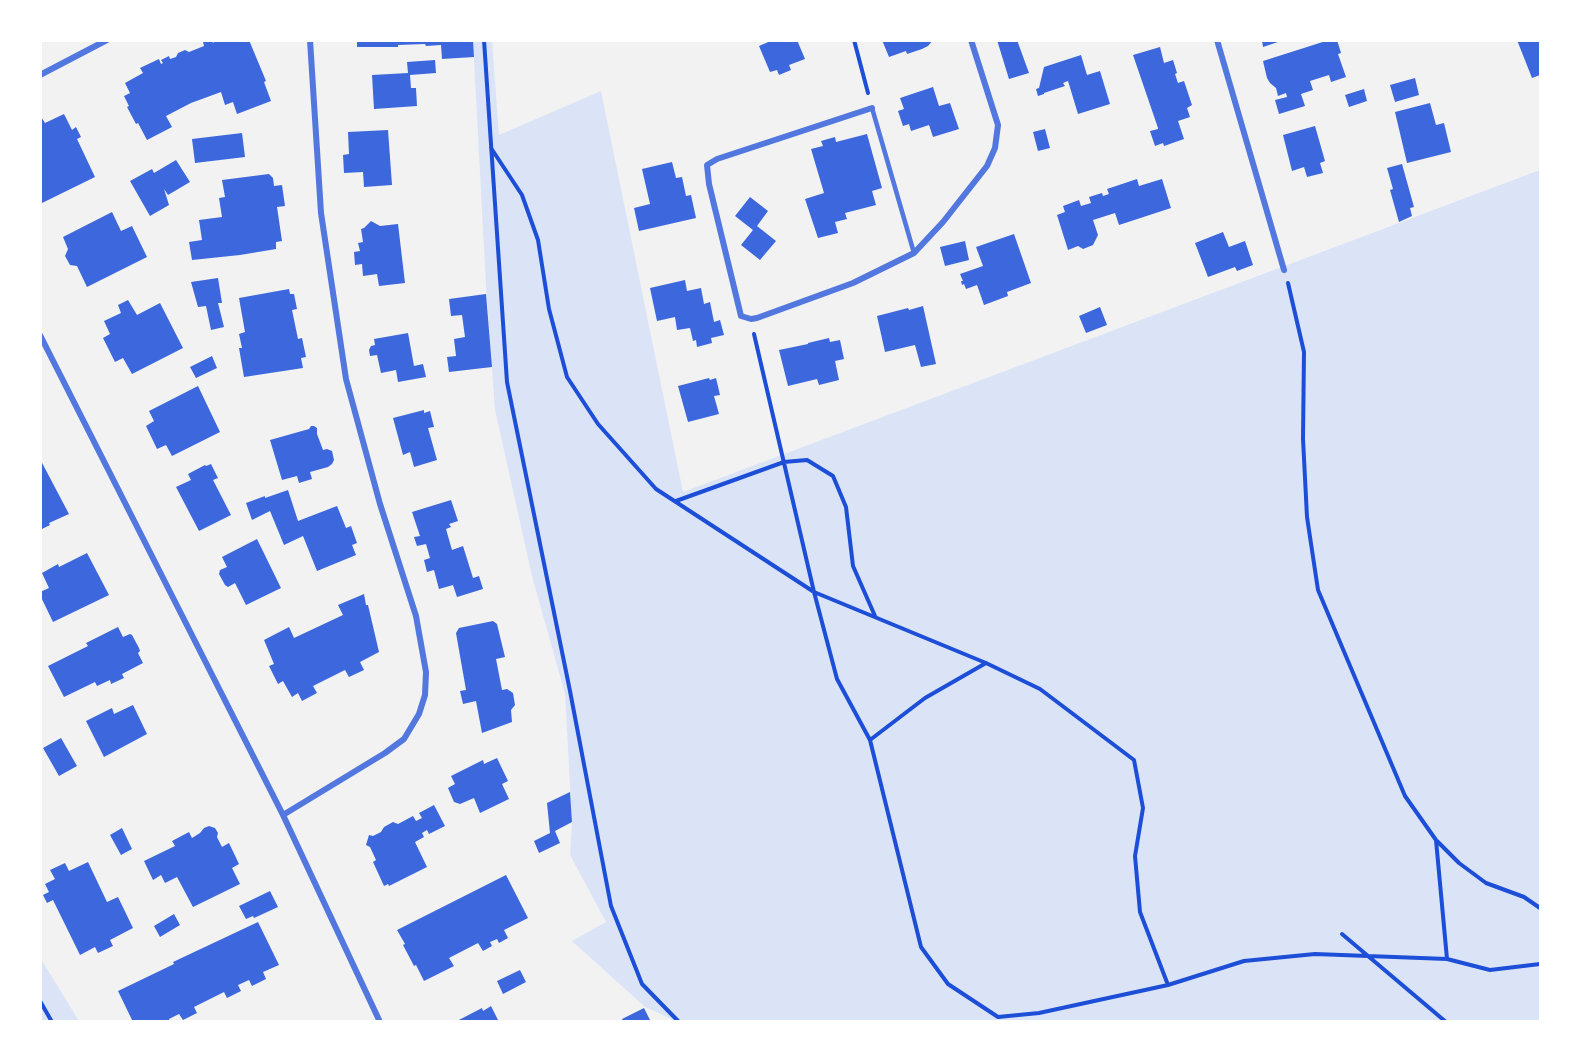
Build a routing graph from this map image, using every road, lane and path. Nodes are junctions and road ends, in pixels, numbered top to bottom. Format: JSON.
{"nodes":[{"id":1,"x":107,"y":40,"type":"edge"},
{"id":2,"x":310,"y":40,"type":"edge"},
{"id":3,"x":484,"y":40,"type":"edge"},
{"id":4,"x":854,"y":40,"type":"edge"},
{"id":5,"x":971,"y":40,"type":"edge"},
{"id":6,"x":1217,"y":40,"type":"edge"},
{"id":7,"x":40,"y":75,"type":"edge"},
{"id":8,"x":872,"y":108,"type":"junction"},
{"id":9,"x":491,"y":148,"type":"junction"},
{"id":10,"x":914,"y":253,"type":"junction"},
{"id":11,"x":1284,"y":270,"type":"dead end"},
{"id":12,"x":1290,"y":288,"type":"dead end"},
{"id":13,"x":751,"y":319,"type":"junction"},
{"id":14,"x":40,"y":335,"type":"edge"},
{"id":15,"x":784,"y":462,"type":"junction"},
{"id":16,"x":675,"y":501,"type":"junction"},
{"id":17,"x":814,"y":592,"type":"junction"},
{"id":18,"x":875,"y":618,"type":"junction"},
{"id":19,"x":986,"y":663,"type":"junction"},
{"id":20,"x":870,"y":740,"type":"junction"},
{"id":21,"x":283,"y":815,"type":"junction"},
{"id":22,"x":1436,"y":840,"type":"junction"},
{"id":23,"x":1540,"y":908,"type":"edge"},
{"id":24,"x":1342,"y":934,"type":"dead end"},
{"id":25,"x":1367,"y":956,"type":"junction"},
{"id":26,"x":1447,"y":959,"type":"junction"},
{"id":27,"x":1540,"y":964,"type":"edge"},
{"id":28,"x":1168,"y":985,"type":"junction"},
{"id":29,"x":40,"y":1000,"type":"edge"},
{"id":30,"x":997,"y":1019,"type":"edge"},
{"id":31,"x":52,"y":1022,"type":"edge"},
{"id":32,"x":380,"y":1022,"type":"edge"},
{"id":33,"x":678,"y":1022,"type":"edge"},
{"id":34,"x":1446,"y":1022,"type":"edge"}],
"edges":[{"from":1,"to":7,"type":"street"},
{"from":2,"to":21,"type":"street"},
{"from":3,"to":9,"type":"path"},
{"from":4,"to":8,"type":"path"},
{"from":5,"to":10,"type":"street"},
{"from":6,"to":11,"type":"street"},
{"from":8,"to":10,"type":"lane"},
{"from":8,"to":13,"type":"street"},
{"from":9,"to":16,"type":"path"},
{"from":9,"to":33,"type":"path"},
{"from":10,"to":13,"type":"street"},
{"from":12,"to":22,"type":"path"},
{"from":13,"to":15,"type":"path"},
{"from":14,"to":21,"type":"street"},
{"from":15,"to":16,"type":"path"},
{"from":15,"to":17,"type":"path"},
{"from":15,"to":18,"type":"path"},
{"from":16,"to":17,"type":"path"},
{"from":17,"to":18,"type":"path"},
{"from":17,"to":20,"type":"path"},
{"from":18,"to":19,"type":"path"},
{"from":19,"to":20,"type":"path"},
{"from":19,"to":28,"type":"path"},
{"from":20,"to":30,"type":"path"},
{"from":21,"to":32,"type":"street"},
{"from":22,"to":23,"type":"path"},
{"from":22,"to":26,"type":"path"},
{"from":24,"to":25,"type":"path"},
{"from":25,"to":26,"type":"path"},
{"from":25,"to":28,"type":"path"},
{"from":25,"to":34,"type":"path"},
{"from":26,"to":27,"type":"path"},
{"from":28,"to":30,"type":"path"},
{"from":29,"to":31,"type":"path"}]}
